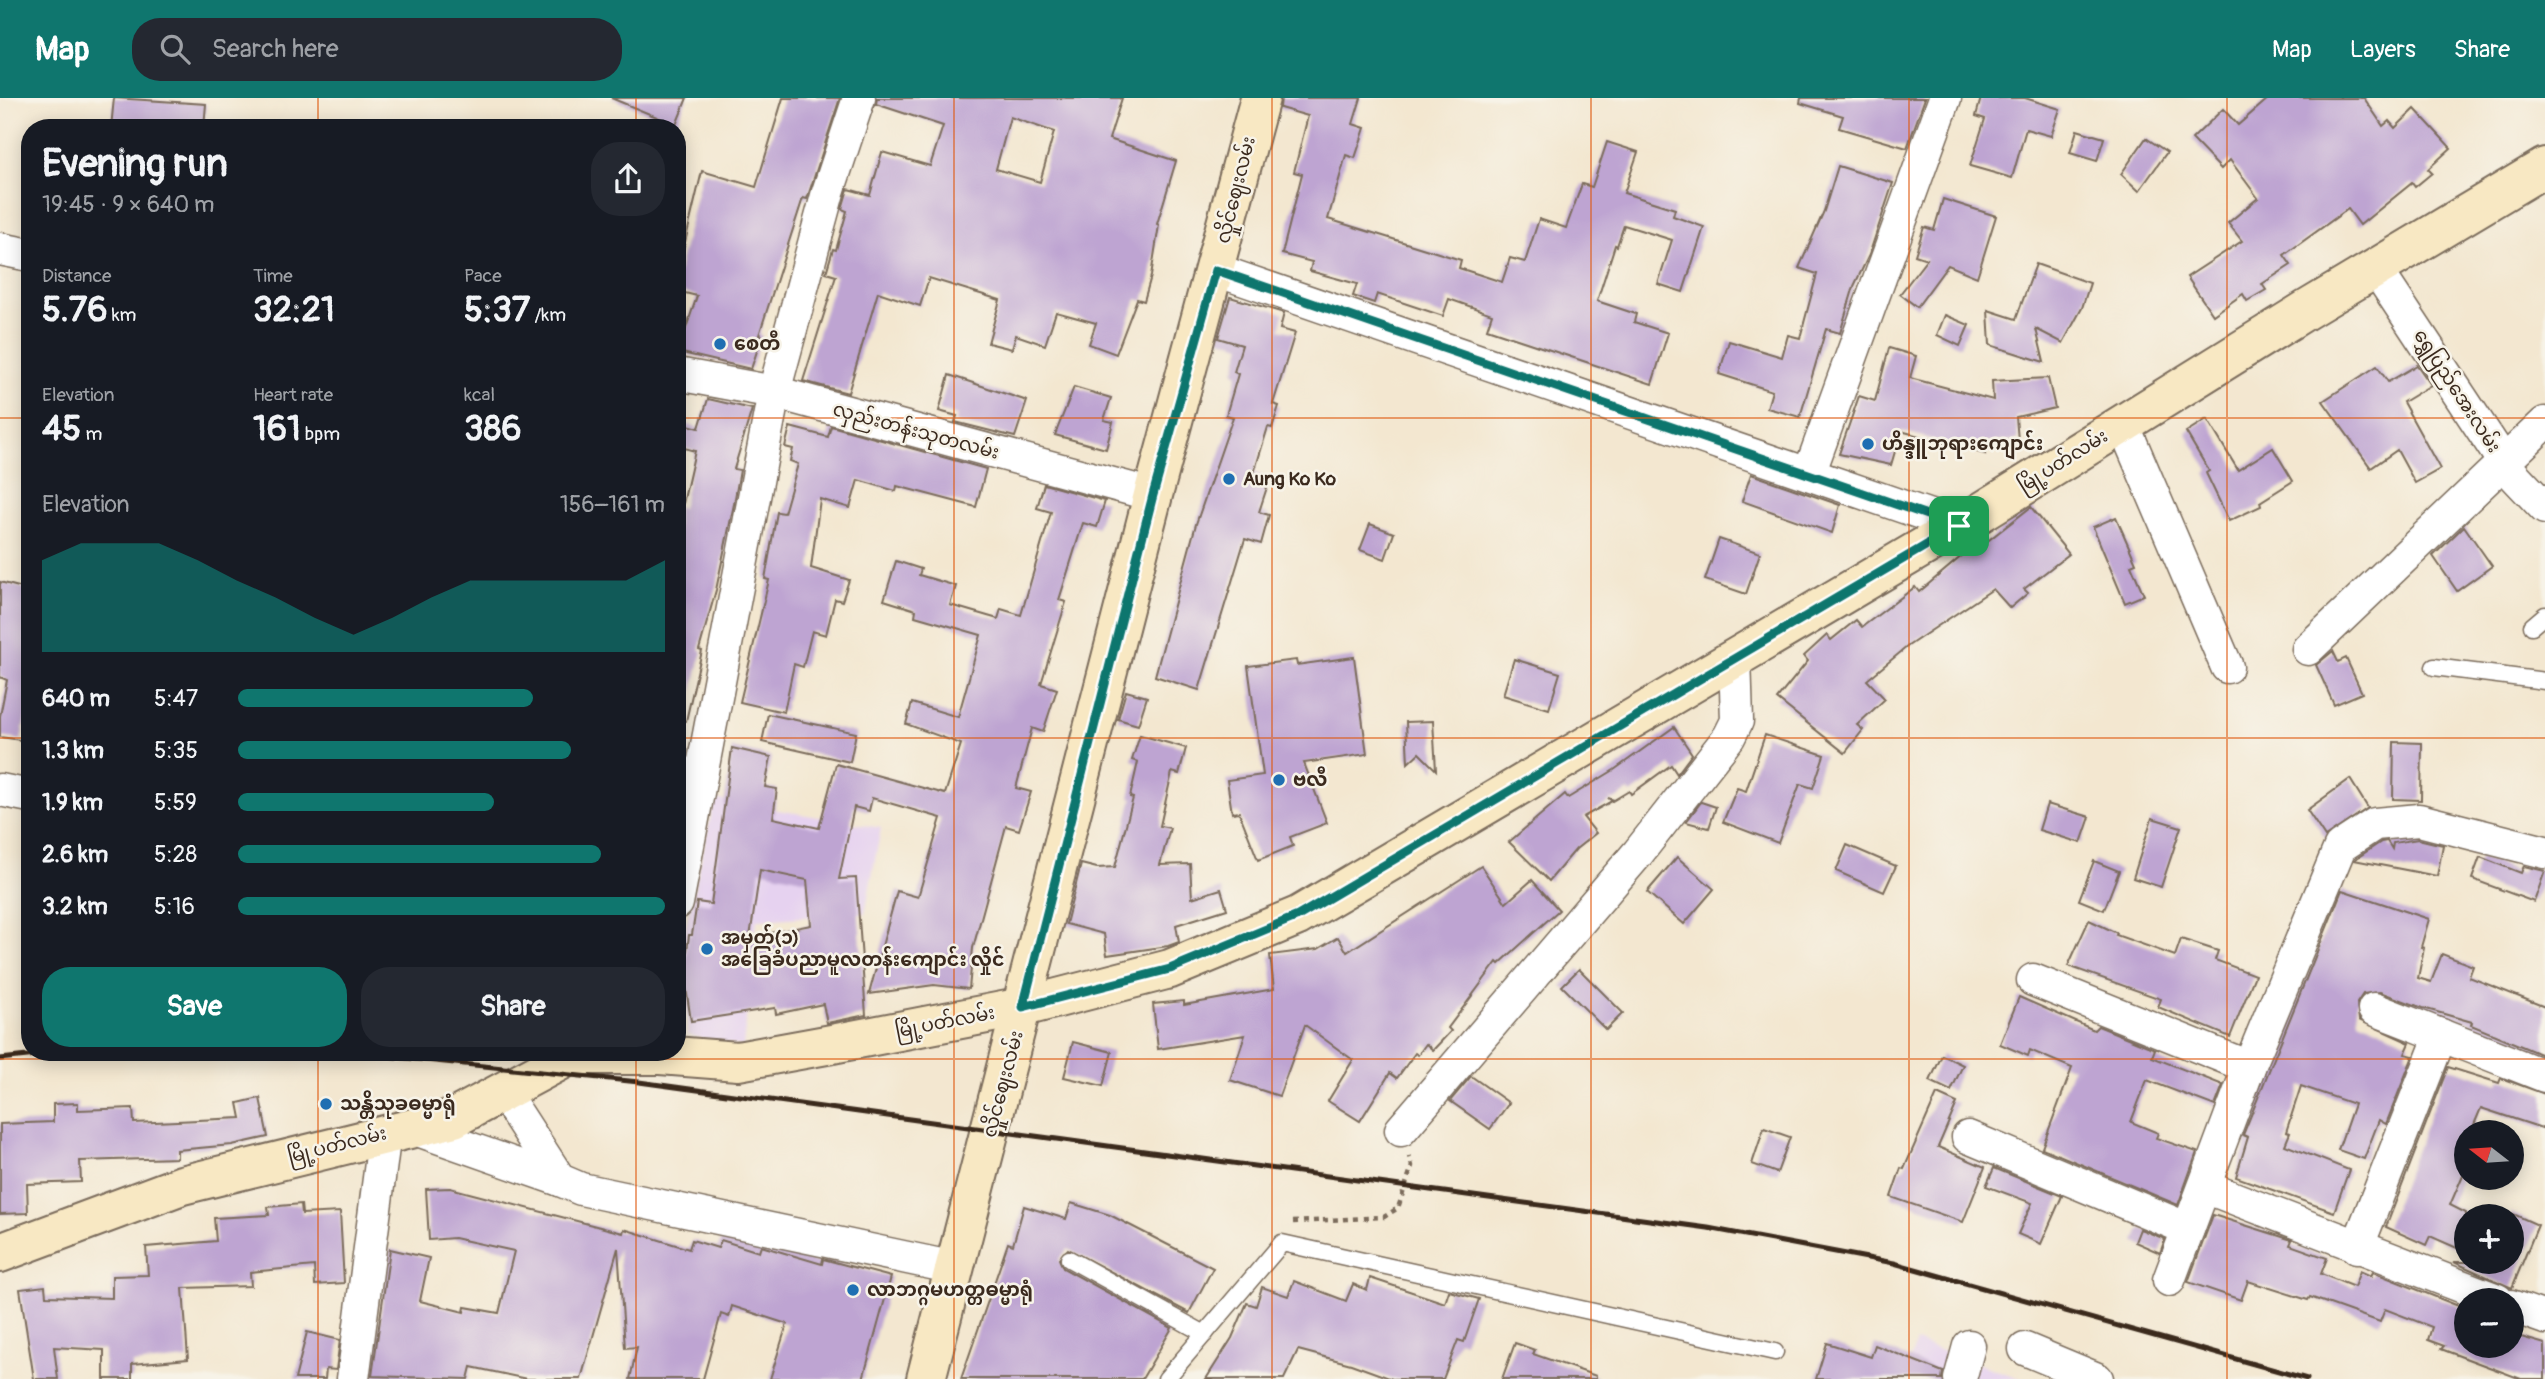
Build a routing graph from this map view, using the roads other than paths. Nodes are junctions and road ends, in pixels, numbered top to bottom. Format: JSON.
{"nodes":[{"id":1,"x":859,"y":98,"type":"edge"},
{"id":2,"x":1260,"y":98,"type":"edge"},
{"id":3,"x":1945,"y":98,"type":"edge"},
{"id":4,"x":2545,"y":167,"type":"edge"},
{"id":5,"x":0,"y":249,"type":"edge"},
{"id":6,"x":21,"y":253,"type":"edge"},
{"id":7,"x":2376,"y":269,"type":"junction"},
{"id":8,"x":1216,"y":270,"type":"junction"},
{"id":9,"x":686,"y":376,"type":"edge"},
{"id":10,"x":774,"y":392,"type":"junction"},
{"id":11,"x":2545,"y":423,"type":"edge"},
{"id":12,"x":2123,"y":424,"type":"junction"},
{"id":13,"x":2503,"y":461,"type":"junction"},
{"id":14,"x":1809,"y":474,"type":"junction"},
{"id":15,"x":1153,"y":495,"type":"junction"},
{"id":16,"x":2545,"y":508,"type":"edge"},
{"id":17,"x":1959,"y":526,"type":"junction"},
{"id":18,"x":2545,"y":615,"type":"edge"},
{"id":19,"x":2532,"y":626,"type":"dead end"},
{"id":20,"x":2308,"y":649,"type":"dead end"},
{"id":21,"x":1735,"y":656,"type":"junction"},
{"id":22,"x":2227,"y":667,"type":"dead end"},
{"id":23,"x":2434,"y":667,"type":"dead end"},
{"id":24,"x":2545,"y":681,"type":"edge"},
{"id":25,"x":0,"y":790,"type":"edge"},
{"id":26,"x":21,"y":794,"type":"edge"},
{"id":27,"x":2545,"y":852,"type":"edge"},
{"id":28,"x":686,"y":856,"type":"edge"},
{"id":29,"x":2033,"y":981,"type":"dead end"},
{"id":30,"x":1023,"y":1007,"type":"junction"},
{"id":31,"x":2374,"y":1009,"type":"dead end"},
{"id":32,"x":2441,"y":1035,"type":"junction"},
{"id":33,"x":686,"y":1056,"type":"edge"},
{"id":34,"x":560,"y":1061,"type":"edge"},
{"id":35,"x":2249,"y":1068,"type":"junction"},
{"id":36,"x":2545,"y":1076,"type":"edge"},
{"id":37,"x":503,"y":1092,"type":"junction"},
{"id":38,"x":397,"y":1130,"type":"junction"},
{"id":39,"x":1401,"y":1130,"type":"road end"},
{"id":40,"x":1968,"y":1137,"type":"dead end"},
{"id":41,"x":560,"y":1180,"type":"junction"},
{"id":42,"x":2204,"y":1186,"type":"junction"},
{"id":43,"x":2188,"y":1229,"type":"junction"},
{"id":44,"x":2357,"y":1248,"type":"junction"},
{"id":45,"x":0,"y":1253,"type":"edge"},
{"id":46,"x":1069,"y":1259,"type":"dead end"},
{"id":47,"x":955,"y":1268,"type":"junction"},
{"id":48,"x":2169,"y":1280,"type":"dead end"},
{"id":49,"x":2465,"y":1288,"type":"edge"},
{"id":50,"x":2524,"y":1311,"type":"edge"},
{"id":51,"x":2545,"y":1318,"type":"edge"},
{"id":52,"x":1205,"y":1334,"type":"junction"},
{"id":53,"x":1969,"y":1346,"type":"dead end"},
{"id":54,"x":2025,"y":1349,"type":"dead end"},
{"id":55,"x":1775,"y":1352,"type":"dead end"},
{"id":56,"x":353,"y":1379,"type":"edge"},
{"id":57,"x":926,"y":1379,"type":"edge"},
{"id":58,"x":1166,"y":1379,"type":"edge"},
{"id":59,"x":1960,"y":1379,"type":"edge"},
{"id":60,"x":2098,"y":1379,"type":"edge"}],
"edges":[{"from":1,"to":10,"type":"street"},
{"from":2,"to":8,"type":"main road","name":"လှိုင်ဈေးလမ်း"},
{"from":3,"to":14,"type":"street"},
{"from":4,"to":7,"type":"main road","name":"မြို့ပတ်လမ်း"},
{"from":5,"to":6,"type":"street"},
{"from":7,"to":12,"type":"main road","name":"မြို့ပတ်လမ်း"},
{"from":7,"to":13,"type":"street","name":"ရွှေပြည်အေးလမ်း"},
{"from":8,"to":14,"type":"street"},
{"from":8,"to":15,"type":"main road","name":"လှိုင်ဈေးလမ်း"},
{"from":9,"to":10,"type":"street","name":"လှည်းတန်းသုတလမ်း"},
{"from":10,"to":15,"type":"street","name":"လှည်းတန်းသုတလမ်း"},
{"from":10,"to":28,"type":"street"},
{"from":11,"to":13,"type":"street"},
{"from":12,"to":17,"type":"main road","name":"မြို့ပတ်လမ်း"},
{"from":12,"to":22,"type":"street"},
{"from":13,"to":16,"type":"street","name":"ရွှေပြည်အေးလမ်း"},
{"from":13,"to":20,"type":"street"},
{"from":14,"to":17,"type":"street"},
{"from":15,"to":30,"type":"main road","name":"လှိုင်ဈေးလမ်း"},
{"from":17,"to":21,"type":"main road","name":"မြို့ပတ်လမ်း"},
{"from":18,"to":19,"type":"lane"},
{"from":21,"to":30,"type":"main road","name":"မြို့ပတ်လမ်း"},
{"from":21,"to":39,"type":"street"},
{"from":23,"to":24,"type":"lane"},
{"from":25,"to":26,"type":"street"},
{"from":27,"to":35,"type":"street"},
{"from":29,"to":35,"type":"street"},
{"from":30,"to":33,"type":"main road","name":"မြို့ပတ်လမ်း"},
{"from":30,"to":47,"type":"main road","name":"လှိုင်ဈေးလမ်း"},
{"from":31,"to":32,"type":"street"},
{"from":32,"to":36,"type":"street"},
{"from":32,"to":44,"type":"street"},
{"from":34,"to":37,"type":"main road","name":"မြို့ပတ်လမ်း"},
{"from":35,"to":42,"type":"street"},
{"from":37,"to":38,"type":"main road","name":"မြို့ပတ်လမ်း"},
{"from":37,"to":41,"type":"street"},
{"from":38,"to":41,"type":"street"},
{"from":38,"to":45,"type":"main road","name":"မြို့ပတ်လမ်း"},
{"from":38,"to":56,"type":"street"},
{"from":40,"to":43,"type":"street"},
{"from":41,"to":47,"type":"street"},
{"from":42,"to":43,"type":"street"},
{"from":42,"to":44,"type":"street"},
{"from":43,"to":48,"type":"street"},
{"from":44,"to":49,"type":"street"},
{"from":46,"to":52,"type":"lane"},
{"from":47,"to":57,"type":"main road","name":"လှိုင်ဈေးလမ်း"},
{"from":50,"to":51,"type":"street"},
{"from":52,"to":55,"type":"lane"},
{"from":52,"to":58,"type":"lane"},
{"from":53,"to":59,"type":"street"},
{"from":54,"to":60,"type":"street"}]}
